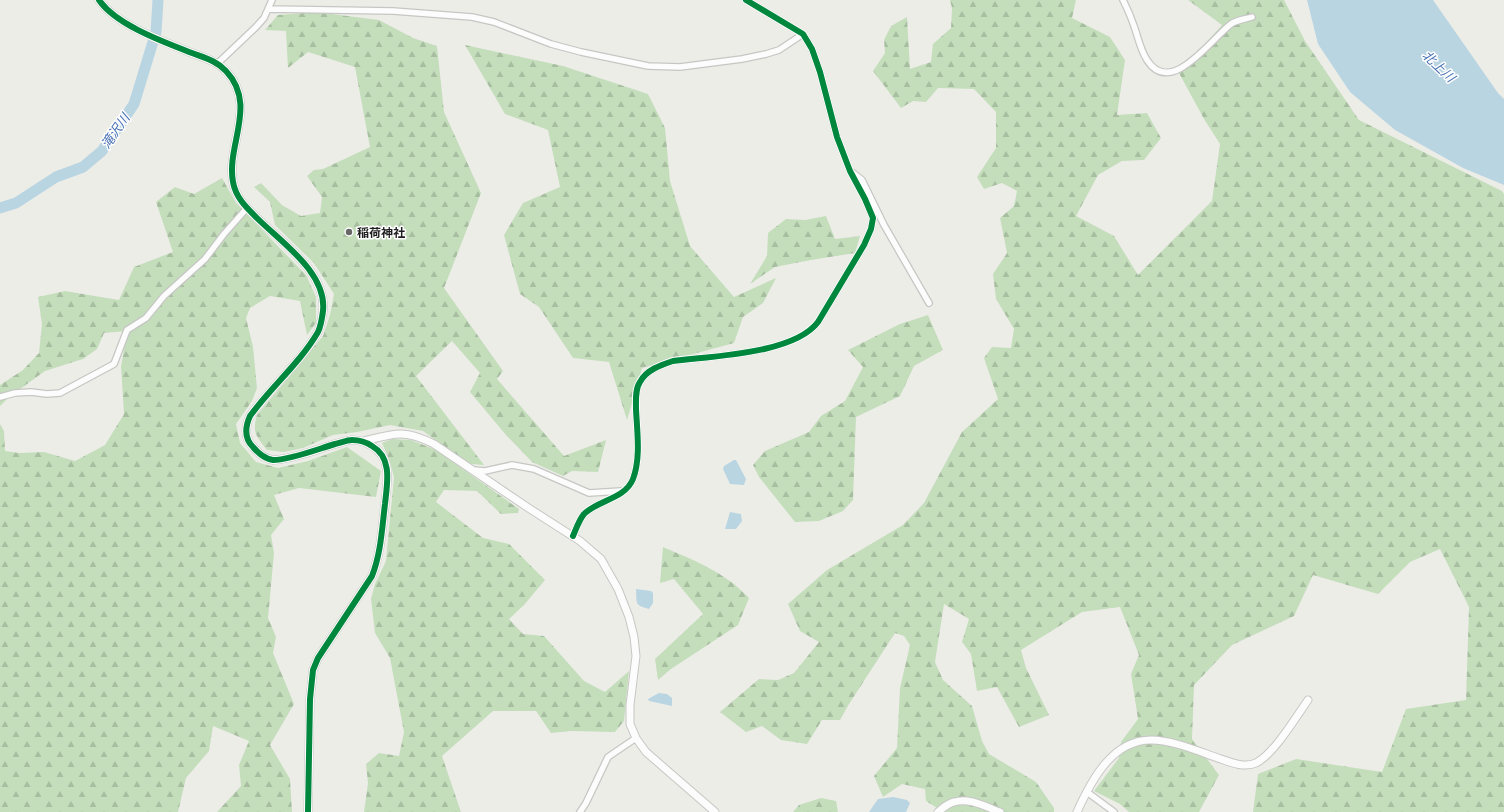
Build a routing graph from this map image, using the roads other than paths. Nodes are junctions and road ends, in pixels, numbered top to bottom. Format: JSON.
{"nodes":[{"id":1,"x":99,"y":0,"type":"edge"},
{"id":2,"x":272,"y":0,"type":"edge"},
{"id":3,"x":746,"y":0,"type":"edge"},
{"id":4,"x":1123,"y":0,"type":"edge"},
{"id":5,"x":268,"y":9,"type":"junction"},
{"id":6,"x":1252,"y":17,"type":"dead end"},
{"id":7,"x":803,"y":34,"type":"junction"},
{"id":8,"x":218,"y":63,"type":"junction"},
{"id":9,"x":850,"y":171,"type":"junction"},
{"id":10,"x":247,"y":208,"type":"junction"},
{"id":11,"x":929,"y":303,"type":"dead end"},
{"id":12,"x":0,"y":397,"type":"edge"},
{"id":13,"x":364,"y":441,"type":"junction"},
{"id":14,"x":474,"y":470,"type":"junction"},
{"id":15,"x":624,"y":491,"type":"junction"},
{"id":16,"x":573,"y":536,"type":"junction"},
{"id":17,"x":1308,"y":700,"type":"dead end"},
{"id":18,"x":636,"y":738,"type":"junction"},
{"id":19,"x":1087,"y":792,"type":"junction"},
{"id":20,"x":308,"y":812,"type":"edge"},
{"id":21,"x":580,"y":812,"type":"edge"},
{"id":22,"x":715,"y":812,"type":"edge"},
{"id":23,"x":938,"y":812,"type":"edge"},
{"id":24,"x":1000,"y":812,"type":"edge"},
{"id":25,"x":1078,"y":812,"type":"edge"},
{"id":26,"x":1114,"y":812,"type":"edge"}],
"edges":[{"from":1,"to":8,"type":"street"},
{"from":2,"to":5,"type":"street"},
{"from":3,"to":7,"type":"street"},
{"from":4,"to":6,"type":"street"},
{"from":5,"to":7,"type":"street"},
{"from":5,"to":8,"type":"street"},
{"from":7,"to":9,"type":"street"},
{"from":8,"to":10,"type":"street"},
{"from":9,"to":11,"type":"street"},
{"from":9,"to":15,"type":"street"},
{"from":10,"to":12,"type":"street"},
{"from":10,"to":13,"type":"street"},
{"from":13,"to":14,"type":"street"},
{"from":13,"to":20,"type":"street"},
{"from":14,"to":15,"type":"street"},
{"from":14,"to":16,"type":"street"},
{"from":15,"to":16,"type":"street"},
{"from":16,"to":18,"type":"street"},
{"from":17,"to":19,"type":"street"},
{"from":18,"to":21,"type":"street"},
{"from":18,"to":22,"type":"street"},
{"from":19,"to":25,"type":"street"},
{"from":19,"to":26,"type":"street"},
{"from":23,"to":24,"type":"street"}]}
